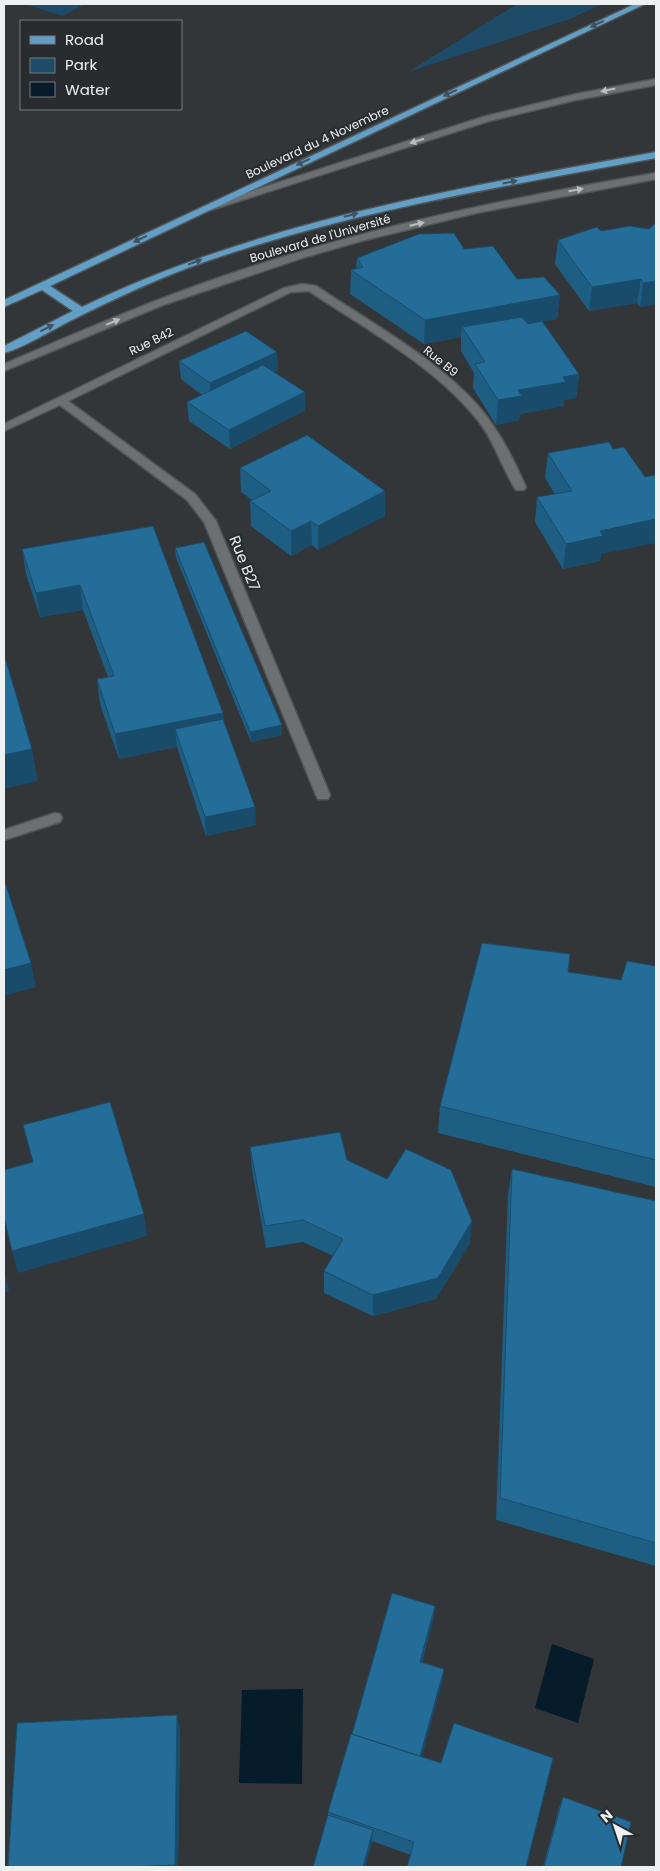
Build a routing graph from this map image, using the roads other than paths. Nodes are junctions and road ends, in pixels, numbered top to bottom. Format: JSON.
{"nodes":[{"id":1,"x":641,"y":4,"type":"edge"},
{"id":2,"x":656,"y":82,"type":"edge"},
{"id":3,"x":656,"y":154,"type":"edge"},
{"id":4,"x":656,"y":176,"type":"edge"},
{"id":5,"x":200,"y":210,"type":"junction"},
{"id":6,"x":42,"y":286,"type":"junction"},
{"id":7,"x":312,"y":288,"type":"joint"},
{"id":8,"x":4,"y":304,"type":"edge"},
{"id":9,"x":81,"y":311,"type":"junction"},
{"id":10,"x":4,"y":350,"type":"edge"},
{"id":11,"x":4,"y":368,"type":"edge"},
{"id":12,"x":61,"y":401,"type":"junction"},
{"id":13,"x":4,"y":428,"type":"edge"},
{"id":14,"x":520,"y":487,"type":"dead end"},
{"id":15,"x":323,"y":795,"type":"dead end"},
{"id":16,"x":55,"y":818,"type":"dead end"},
{"id":17,"x":4,"y":835,"type":"edge"}],
"edges":[{"from":1,"to":5,"type":"main road","name":"Boulevard du 4 Novembre","one_way":true},
{"from":2,"to":5,"type":"street","one_way":true},
{"from":9,"to":3,"type":"main road","one_way":true},
{"from":11,"to":4,"type":"street","name":"Boulevard de l'Université","one_way":true},
{"from":5,"to":6,"type":"main road","name":"Boulevard du 4 Novembre","one_way":true},
{"from":6,"to":8,"type":"main road","name":"Boulevard du 4 Novembre"},
{"from":6,"to":9,"type":"main road"},
{"from":7,"to":12,"type":"street","name":"Rue B42"},
{"from":7,"to":14,"type":"street","name":"Rue B9"},
{"from":10,"to":9,"type":"main road","one_way":true},
{"from":12,"to":13,"type":"street","name":"Rue B42"},
{"from":12,"to":15,"type":"street","name":"Rue B27"},
{"from":16,"to":17,"type":"street"}]}
